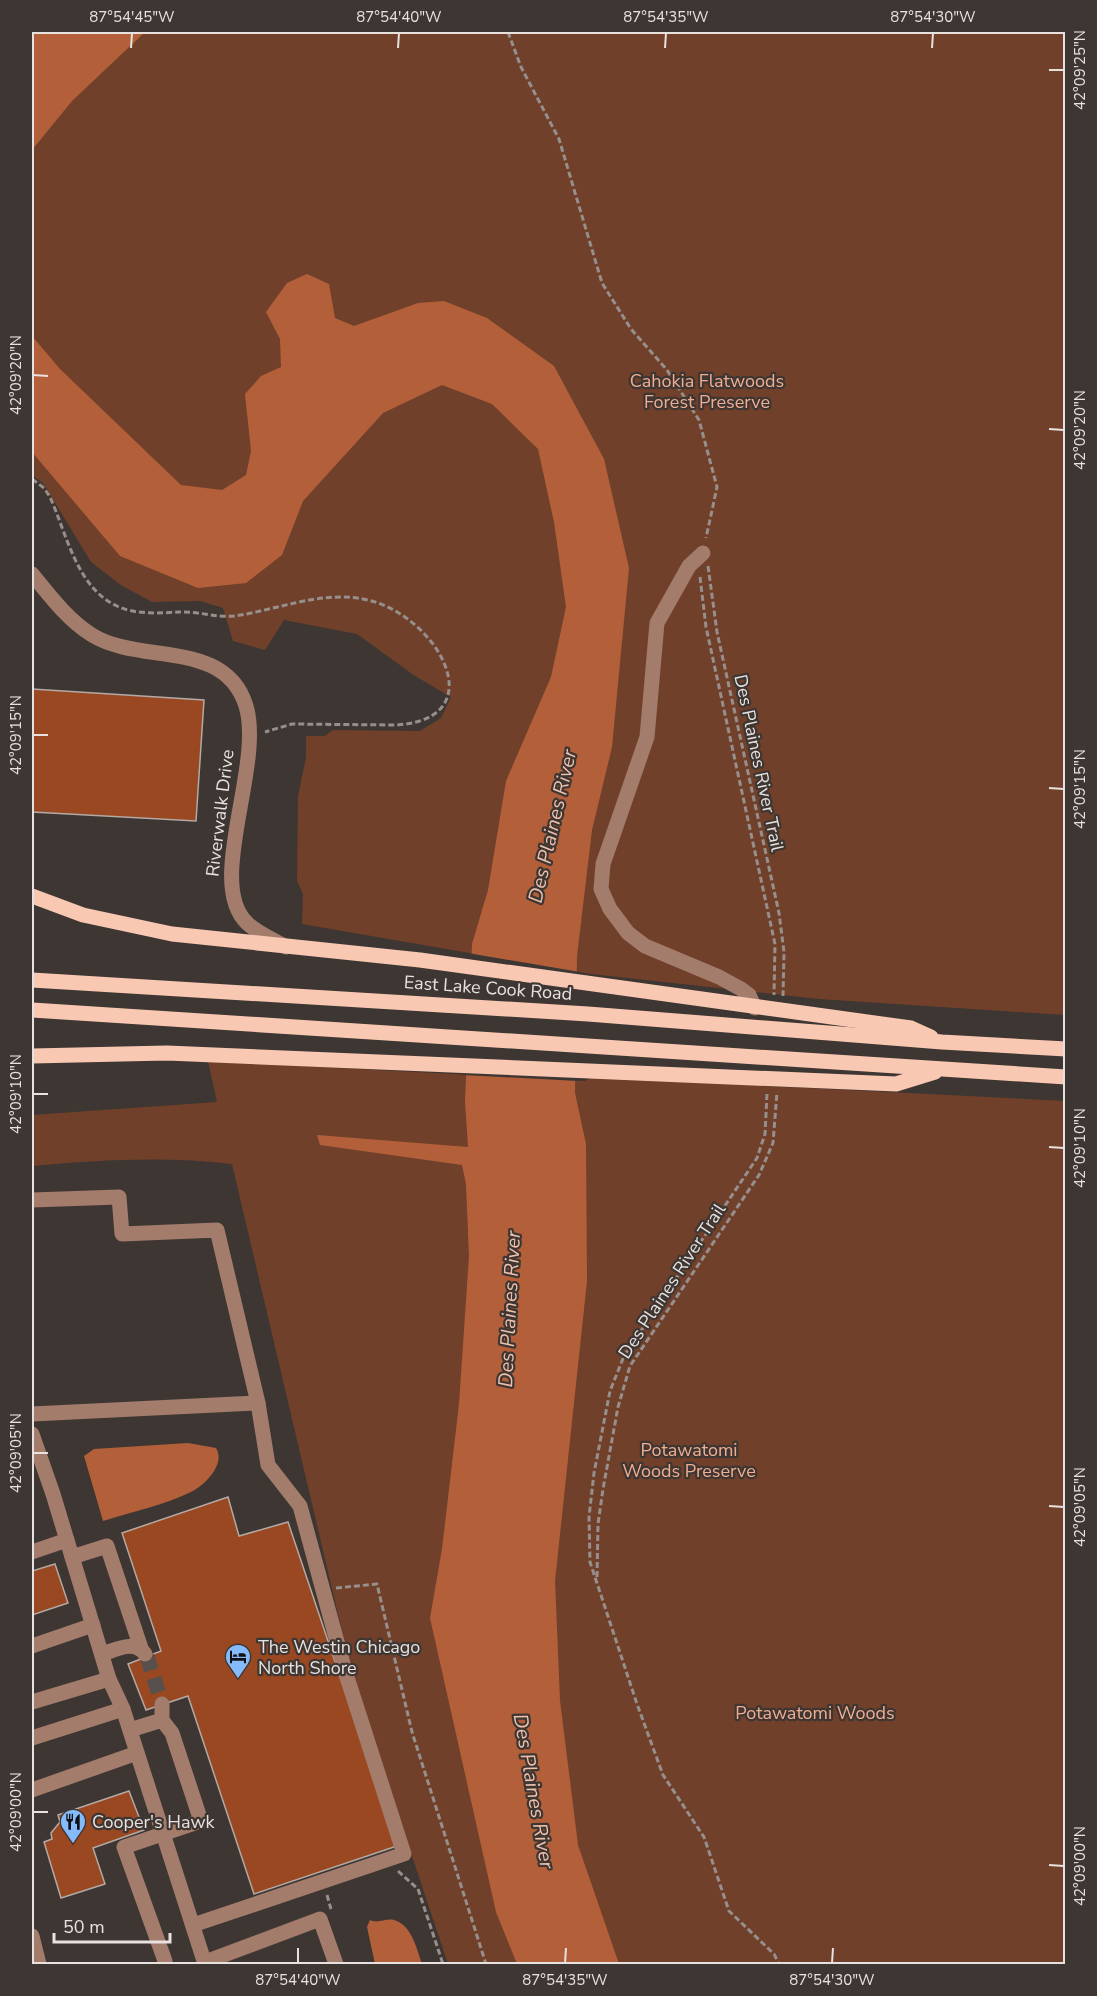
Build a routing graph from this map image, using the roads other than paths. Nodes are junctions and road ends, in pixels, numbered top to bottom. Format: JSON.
{"nodes":[{"id":1,"x":703,"y":554,"type":"road end"},
{"id":2,"x":32,"y":574,"type":"edge"},
{"id":3,"x":32,"y":896,"type":"edge"},
{"id":4,"x":286,"y":947,"type":"junction"},
{"id":5,"x":32,"y":980,"type":"edge"},
{"id":6,"x":755,"y":1008,"type":"junction"},
{"id":7,"x":32,"y":1010,"type":"edge"},
{"id":8,"x":942,"y":1042,"type":"junction"},
{"id":9,"x":1065,"y":1048,"type":"edge"},
{"id":10,"x":32,"y":1056,"type":"edge"},
{"id":11,"x":942,"y":1069,"type":"junction"},
{"id":12,"x":1065,"y":1077,"type":"edge"},
{"id":13,"x":32,"y":1200,"type":"edge"},
{"id":14,"x":258,"y":1402,"type":"junction"},
{"id":15,"x":32,"y":1414,"type":"edge"},
{"id":16,"x":32,"y":1434,"type":"edge"},
{"id":17,"x":34,"y":1452,"type":"edge"},
{"id":18,"x":67,"y":1540,"type":"junction"},
{"id":19,"x":32,"y":1551,"type":"edge"},
{"id":20,"x":72,"y":1557,"type":"junction"},
{"id":21,"x":93,"y":1625,"type":"junction"},
{"id":22,"x":32,"y":1646,"type":"edge"},
{"id":23,"x":102,"y":1654,"type":"junction"},
{"id":24,"x":109,"y":1679,"type":"junction"},
{"id":25,"x":32,"y":1702,"type":"edge"},
{"id":26,"x":123,"y":1708,"type":"junction"},
{"id":27,"x":130,"y":1730,"type":"junction"},
{"id":28,"x":32,"y":1738,"type":"edge"},
{"id":29,"x":137,"y":1753,"type":"junction"},
{"id":30,"x":32,"y":1790,"type":"edge"},
{"id":31,"x":164,"y":1834,"type":"junction"},
{"id":32,"x":193,"y":1926,"type":"junction"},
{"id":33,"x":32,"y":1936,"type":"edge"},
{"id":34,"x":161,"y":1963,"type":"edge"},
{"id":35,"x":205,"y":1963,"type":"edge"},
{"id":36,"x":39,"y":1965,"type":"edge"},
{"id":37,"x":336,"y":1965,"type":"edge"}],
"edges":[{"from":1,"to":6,"type":"street"},
{"from":2,"to":4,"type":"street","name":"Riverwalk Drive"},
{"from":3,"to":4,"type":"main road"},
{"from":4,"to":6,"type":"main road"},
{"from":5,"to":8,"type":"main road","name":"East Lake Cook Road"},
{"from":6,"to":8,"type":"main road"},
{"from":7,"to":11,"type":"main road"},
{"from":8,"to":9,"type":"main road","name":"East Lake Cook Road"},
{"from":10,"to":11,"type":"main road"},
{"from":11,"to":12,"type":"main road"},
{"from":13,"to":14,"type":"street"},
{"from":14,"to":15,"type":"street"},
{"from":14,"to":32,"type":"street"},
{"from":16,"to":17,"type":"street"},
{"from":17,"to":18,"type":"street"},
{"from":18,"to":19,"type":"street"},
{"from":18,"to":20,"type":"street"},
{"from":20,"to":21,"type":"street"},
{"from":20,"to":23,"type":"street"},
{"from":21,"to":22,"type":"street"},
{"from":21,"to":23,"type":"street"},
{"from":23,"to":24,"type":"street"},
{"from":24,"to":25,"type":"street"},
{"from":24,"to":26,"type":"street"},
{"from":26,"to":27,"type":"street"},
{"from":26,"to":28,"type":"street"},
{"from":27,"to":29,"type":"street"},
{"from":27,"to":31,"type":"street"},
{"from":29,"to":30,"type":"street"},
{"from":29,"to":31,"type":"street"},
{"from":31,"to":32,"type":"street"},
{"from":31,"to":34,"type":"street"},
{"from":32,"to":35,"type":"street"},
{"from":33,"to":36,"type":"street"},
{"from":35,"to":37,"type":"street"}]}
